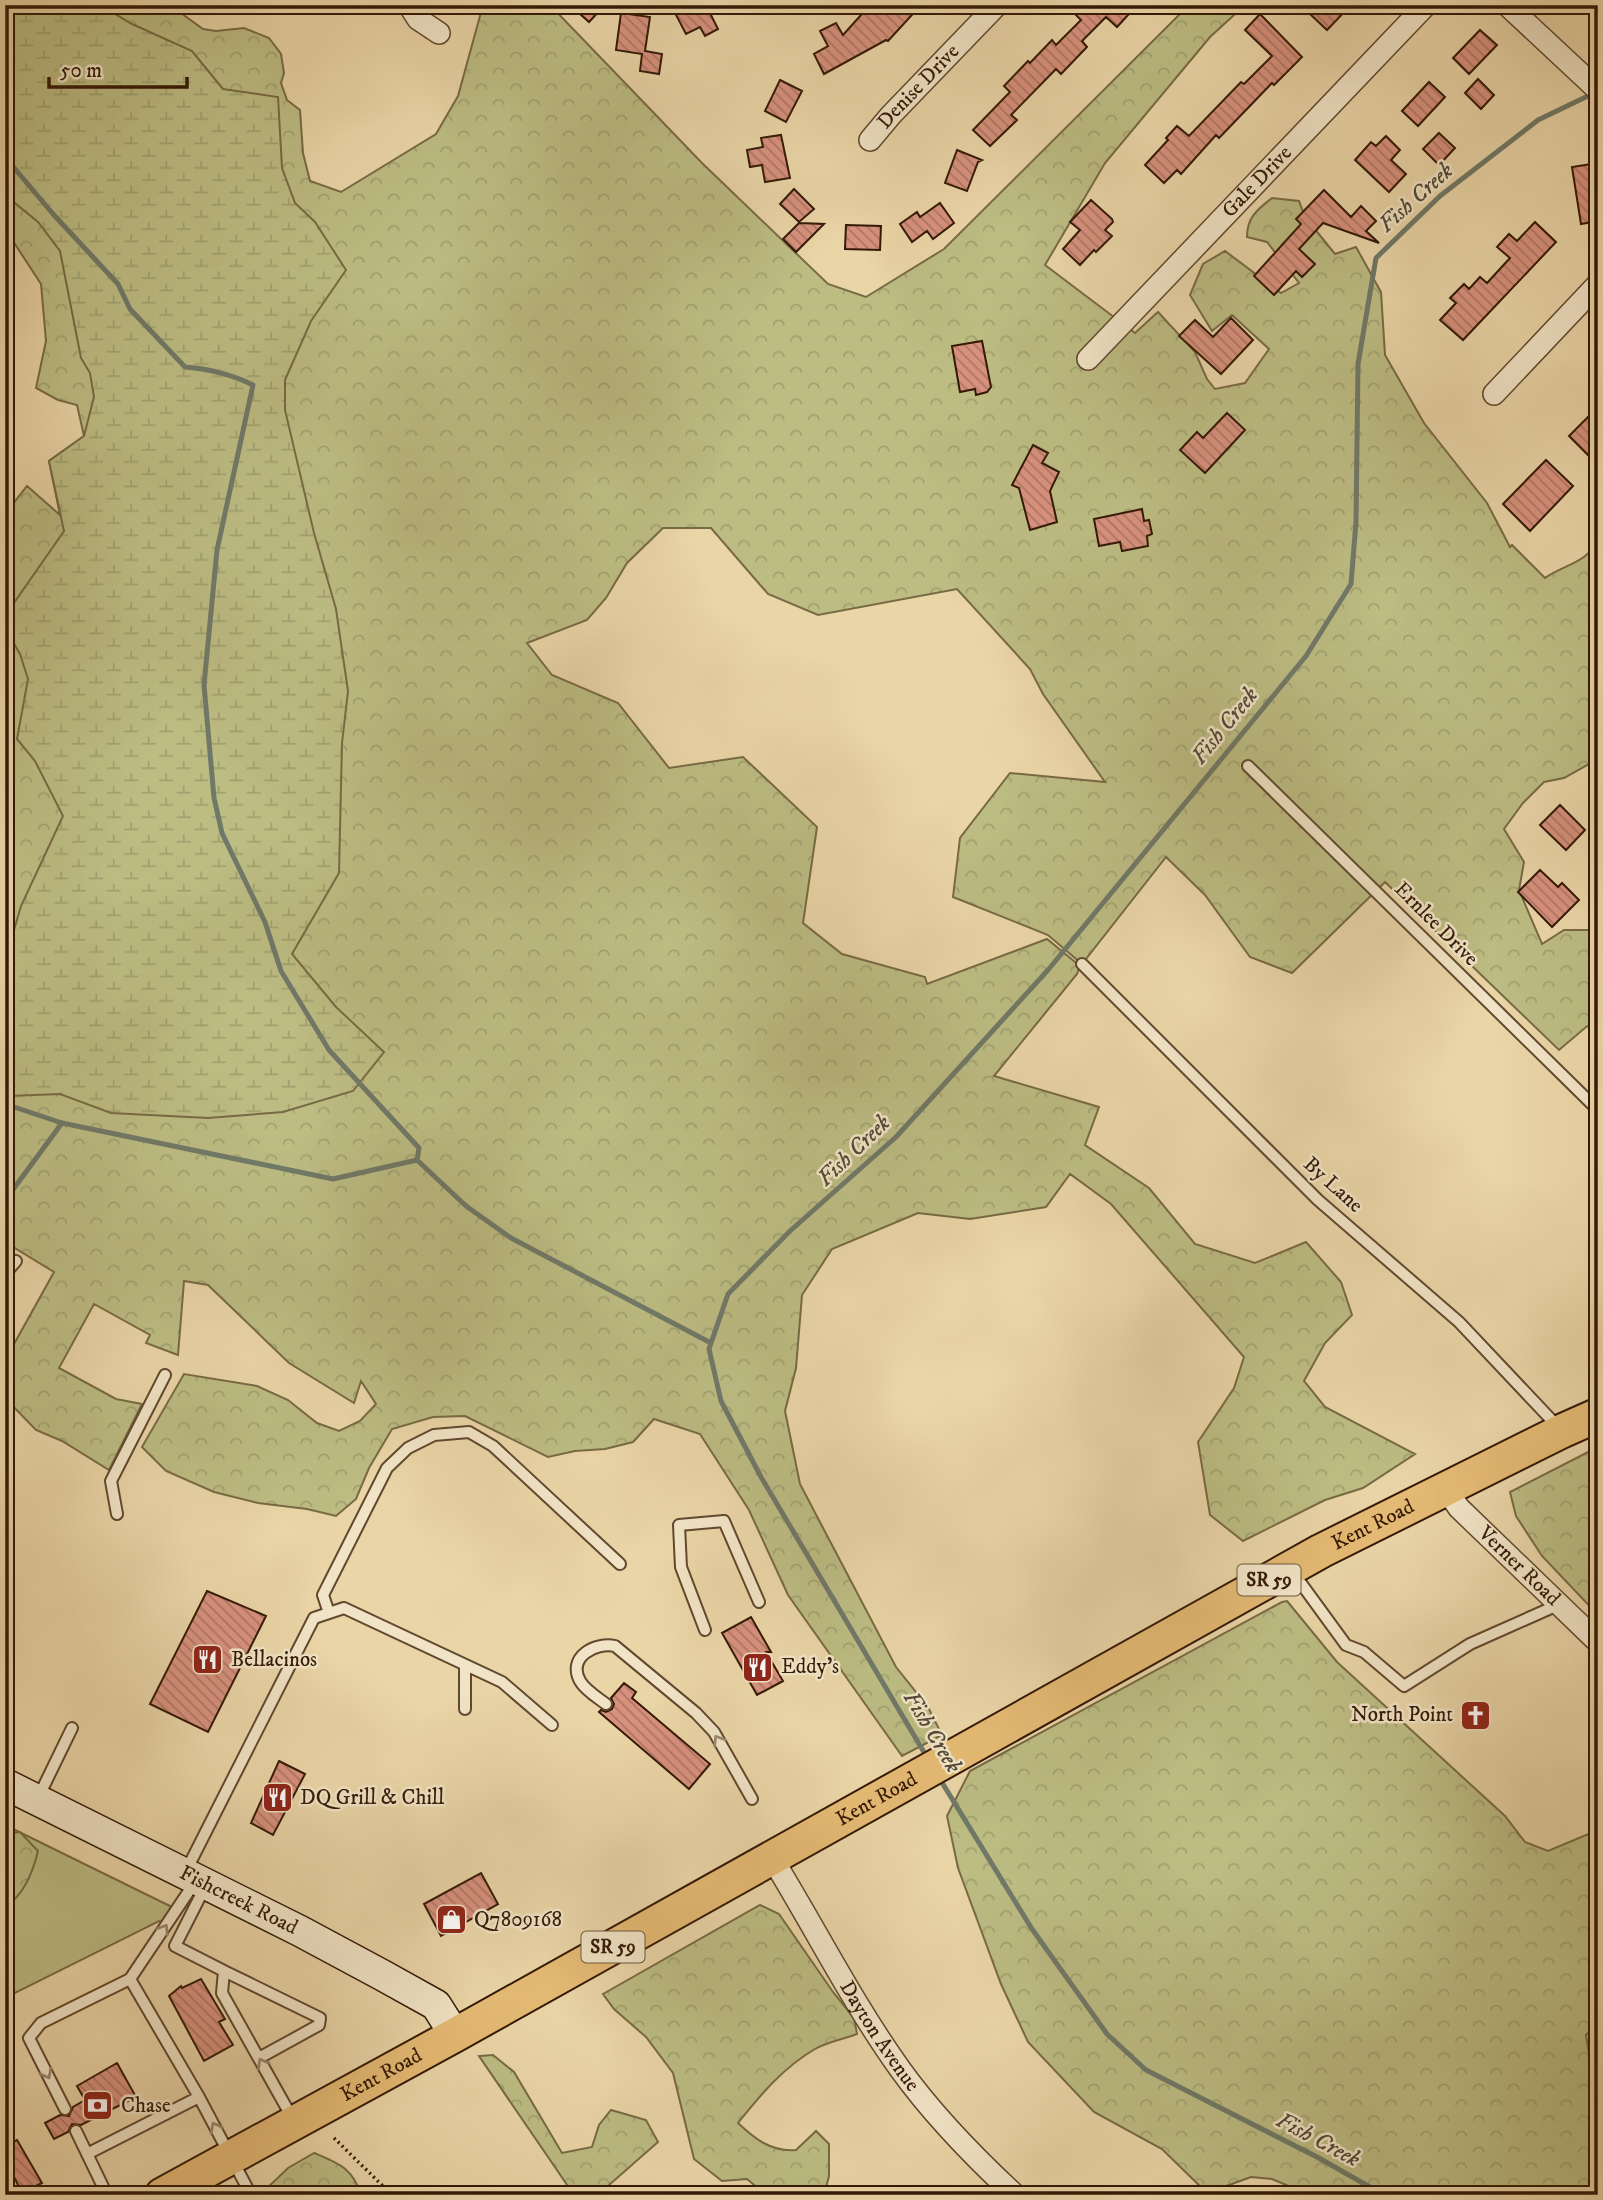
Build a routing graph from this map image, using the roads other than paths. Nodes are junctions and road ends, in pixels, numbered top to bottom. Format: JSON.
{"nodes":[{"id":1,"x":409,"y":5,"type":"edge"},
{"id":2,"x":997,"y":5,"type":"edge"},
{"id":3,"x":1426,"y":5,"type":"edge"},
{"id":4,"x":1507,"y":5,"type":"edge"},
{"id":5,"x":439,"y":33,"type":"dead end"},
{"id":6,"x":1590,"y":83,"type":"edge"},
{"id":7,"x":870,"y":140,"type":"dead end"},
{"id":8,"x":1598,"y":285,"type":"edge"},
{"id":9,"x":1088,"y":359,"type":"dead end"},
{"id":10,"x":1494,"y":394,"type":"dead end"},
{"id":11,"x":1248,"y":766,"type":"dead end"},
{"id":12,"x":1082,"y":964,"type":"dead end"},
{"id":13,"x":1598,"y":1110,"type":"edge"},
{"id":14,"x":16,"y":1261,"type":"dead end"},
{"id":15,"x":5,"y":1275,"type":"edge"},
{"id":16,"x":165,"y":1375,"type":"dead end"},
{"id":17,"x":1598,"y":1415,"type":"edge"},
{"id":18,"x":1562,"y":1431,"type":"junction"},
{"id":19,"x":1445,"y":1488,"type":"junction"},
{"id":20,"x":117,"y":1514,"type":"dead end"},
{"id":21,"x":620,"y":1564,"type":"dead end"},
{"id":22,"x":1290,"y":1568,"type":"junction"},
{"id":23,"x":760,"y":1602,"type":"dead end"},
{"id":24,"x":1560,"y":1604,"type":"junction"},
{"id":25,"x":329,"y":1613,"type":"junction"},
{"id":26,"x":705,"y":1630,"type":"dead end"},
{"id":27,"x":1598,"y":1642,"type":"edge"},
{"id":28,"x":465,"y":1666,"type":"junction"},
{"id":29,"x":606,"y":1704,"type":"dead end"},
{"id":30,"x":465,"y":1709,"type":"dead end"},
{"id":31,"x":552,"y":1725,"type":"dead end"},
{"id":32,"x":72,"y":1728,"type":"dead end"},
{"id":33,"x":5,"y":1784,"type":"edge"},
{"id":34,"x":752,"y":1799,"type":"dead end"},
{"id":35,"x":37,"y":1800,"type":"junction"},
{"id":36,"x":772,"y":1858,"type":"junction"},
{"id":37,"x":196,"y":1879,"type":"junction"},
{"id":38,"x":224,"y":1971,"type":"junction"},
{"id":39,"x":130,"y":1979,"type":"junction"},
{"id":40,"x":455,"y":2035,"type":"junction"},
{"id":41,"x":259,"y":2058,"type":"junction"},
{"id":42,"x":199,"y":2097,"type":"junction"},
{"id":43,"x":65,"y":2109,"type":"dead end"},
{"id":44,"x":295,"y":2123,"type":"junction"},
{"id":45,"x":76,"y":2131,"type":"dead end"},
{"id":46,"x":87,"y":2154,"type":"junction"},
{"id":47,"x":231,"y":2158,"type":"junction"},
{"id":48,"x":107,"y":2195,"type":"edge"},
{"id":49,"x":162,"y":2195,"type":"edge"},
{"id":50,"x":251,"y":2195,"type":"edge"},
{"id":51,"x":1015,"y":2195,"type":"edge"}],
"edges":[{"from":1,"to":5,"type":"street"},
{"from":2,"to":7,"type":"street","name":"Denise Drive"},
{"from":3,"to":9,"type":"street","name":"Gale Drive"},
{"from":4,"to":6,"type":"street"},
{"from":8,"to":10,"type":"street"},
{"from":11,"to":13,"type":"lane","name":"Ernlee Drive"},
{"from":12,"to":18,"type":"lane","name":"By Lane"},
{"from":14,"to":15,"type":"lane"},
{"from":16,"to":20,"type":"lane"},
{"from":17,"to":18,"type":"main road","name":"Kent Road","number":"SR 59"},
{"from":18,"to":19,"type":"main road","name":"Kent Road","number":"SR 59"},
{"from":19,"to":22,"type":"main road","name":"Kent Road","number":"SR 59"},
{"from":19,"to":24,"type":"street","name":"Verner Road"},
{"from":21,"to":25,"type":"lane"},
{"from":22,"to":24,"type":"lane"},
{"from":22,"to":36,"type":"main road","name":"Kent Road","number":"SR 59"},
{"from":23,"to":26,"type":"lane"},
{"from":24,"to":27,"type":"street","name":"Verner Road"},
{"from":25,"to":28,"type":"lane"},
{"from":25,"to":37,"type":"lane"},
{"from":28,"to":30,"type":"lane"},
{"from":28,"to":31,"type":"lane"},
{"from":34,"to":29,"type":"lane","one_way":true},
{"from":32,"to":35,"type":"lane"},
{"from":33,"to":35,"type":"main road","name":"Fishcreek Road"},
{"from":35,"to":37,"type":"main road","name":"Fishcreek Road"},
{"from":36,"to":40,"type":"main road","name":"Kent Road","number":"SR 59"},
{"from":36,"to":51,"type":"street","name":"Dayton Avenue"},
{"from":37,"to":38,"type":"lane"},
{"from":39,"to":37,"type":"lane","one_way":true},
{"from":37,"to":40,"type":"main road","name":"Fishcreek Road"},
{"from":38,"to":41,"type":"lane"},
{"from":38,"to":41,"type":"lane"},
{"from":39,"to":42,"type":"lane"},
{"from":39,"to":43,"type":"lane","one_way":true},
{"from":40,"to":44,"type":"main road","name":"Kent Road","number":"SR 59"},
{"from":44,"to":41,"type":"lane","one_way":true},
{"from":42,"to":46,"type":"lane"},
{"from":47,"to":42,"type":"lane","one_way":true},
{"from":44,"to":47,"type":"main road","name":"Kent Road","number":"SR 59"},
{"from":45,"to":46,"type":"lane"},
{"from":46,"to":48,"type":"lane"},
{"from":47,"to":49,"type":"main road","name":"Kent Road","number":"SR 59"},
{"from":47,"to":50,"type":"lane"}]}
